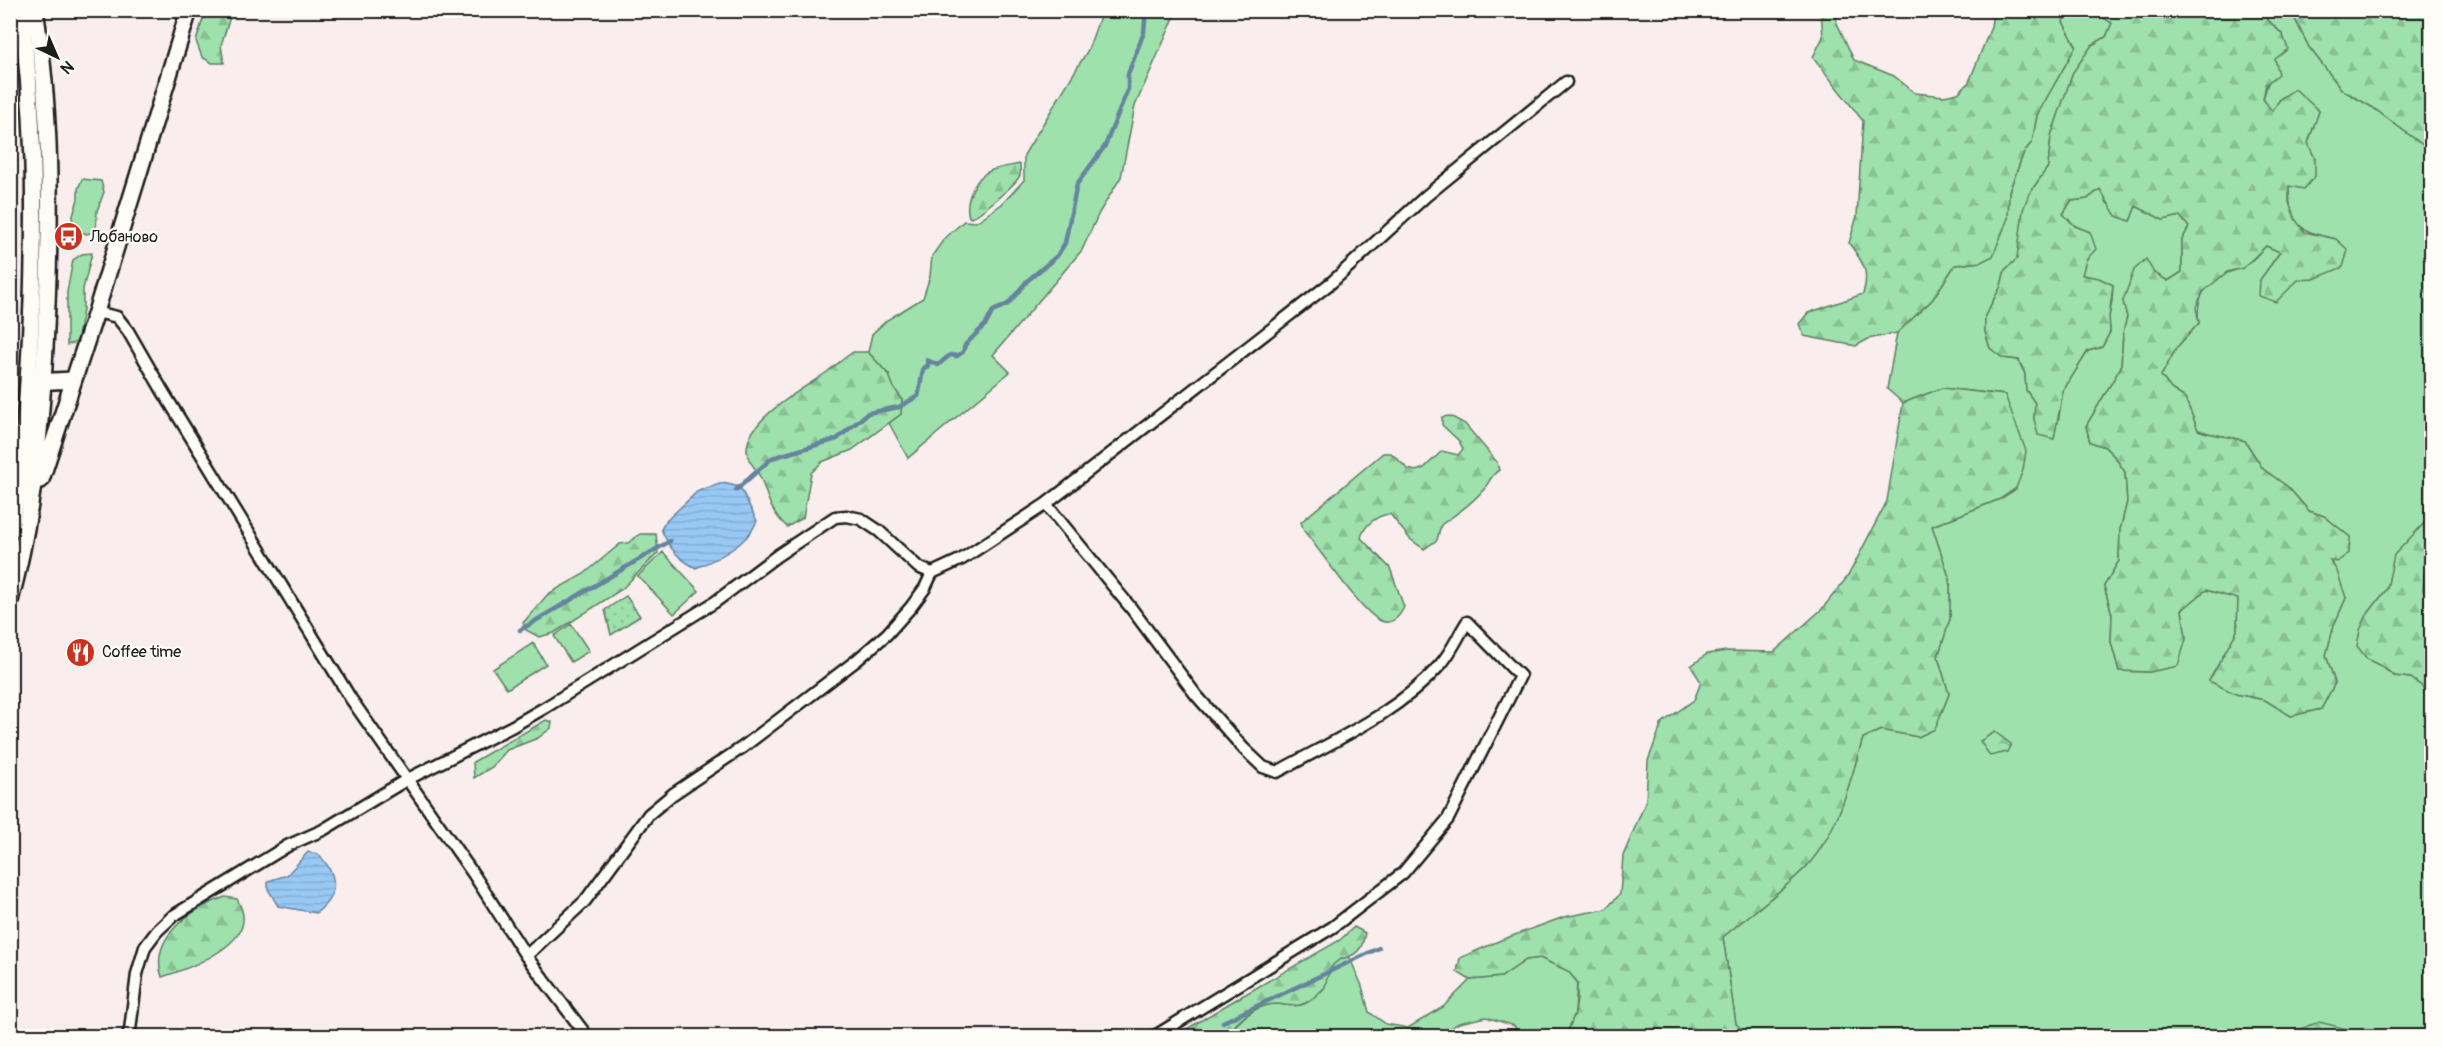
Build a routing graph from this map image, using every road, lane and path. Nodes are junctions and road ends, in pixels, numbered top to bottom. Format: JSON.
{"nodes":[{"id":1,"x":20,"y":10,"type":"edge"},
{"id":2,"x":35,"y":10,"type":"edge"},
{"id":3,"x":189,"y":10,"type":"edge"},
{"id":4,"x":1566,"y":82,"type":"dead end"},
{"id":5,"x":96,"y":312,"type":"junction"},
{"id":6,"x":73,"y":380,"type":"junction"},
{"id":7,"x":36,"y":382,"type":"junction"},
{"id":8,"x":1046,"y":504,"type":"junction"},
{"id":9,"x":29,"y":514,"type":"junction"},
{"id":10,"x":10,"y":531,"type":"edge"},
{"id":11,"x":932,"y":573,"type":"junction"},
{"id":12,"x":10,"y":601,"type":"edge"},
{"id":13,"x":406,"y":780,"type":"junction"},
{"id":14,"x":526,"y":956,"type":"junction"},
{"id":15,"x":127,"y":1036,"type":"edge"},
{"id":16,"x":587,"y":1036,"type":"edge"},
{"id":17,"x":1155,"y":1036,"type":"edge"}],
"edges":[{"from":1,"to":7,"type":"main road"},
{"from":2,"to":7,"type":"main road"},
{"from":3,"to":5,"type":"main road"},
{"from":4,"to":8,"type":"street"},
{"from":5,"to":6,"type":"main road"},
{"from":5,"to":13,"type":"street"},
{"from":6,"to":7,"type":"main road"},
{"from":6,"to":9,"type":"main road"},
{"from":7,"to":9,"type":"main road"},
{"from":7,"to":10,"type":"main road"},
{"from":8,"to":11,"type":"street"},
{"from":8,"to":17,"type":"street"},
{"from":9,"to":12,"type":"main road"},
{"from":11,"to":13,"type":"street"},
{"from":11,"to":14,"type":"street"},
{"from":13,"to":14,"type":"street"},
{"from":13,"to":15,"type":"street"},
{"from":14,"to":16,"type":"street"}]}
